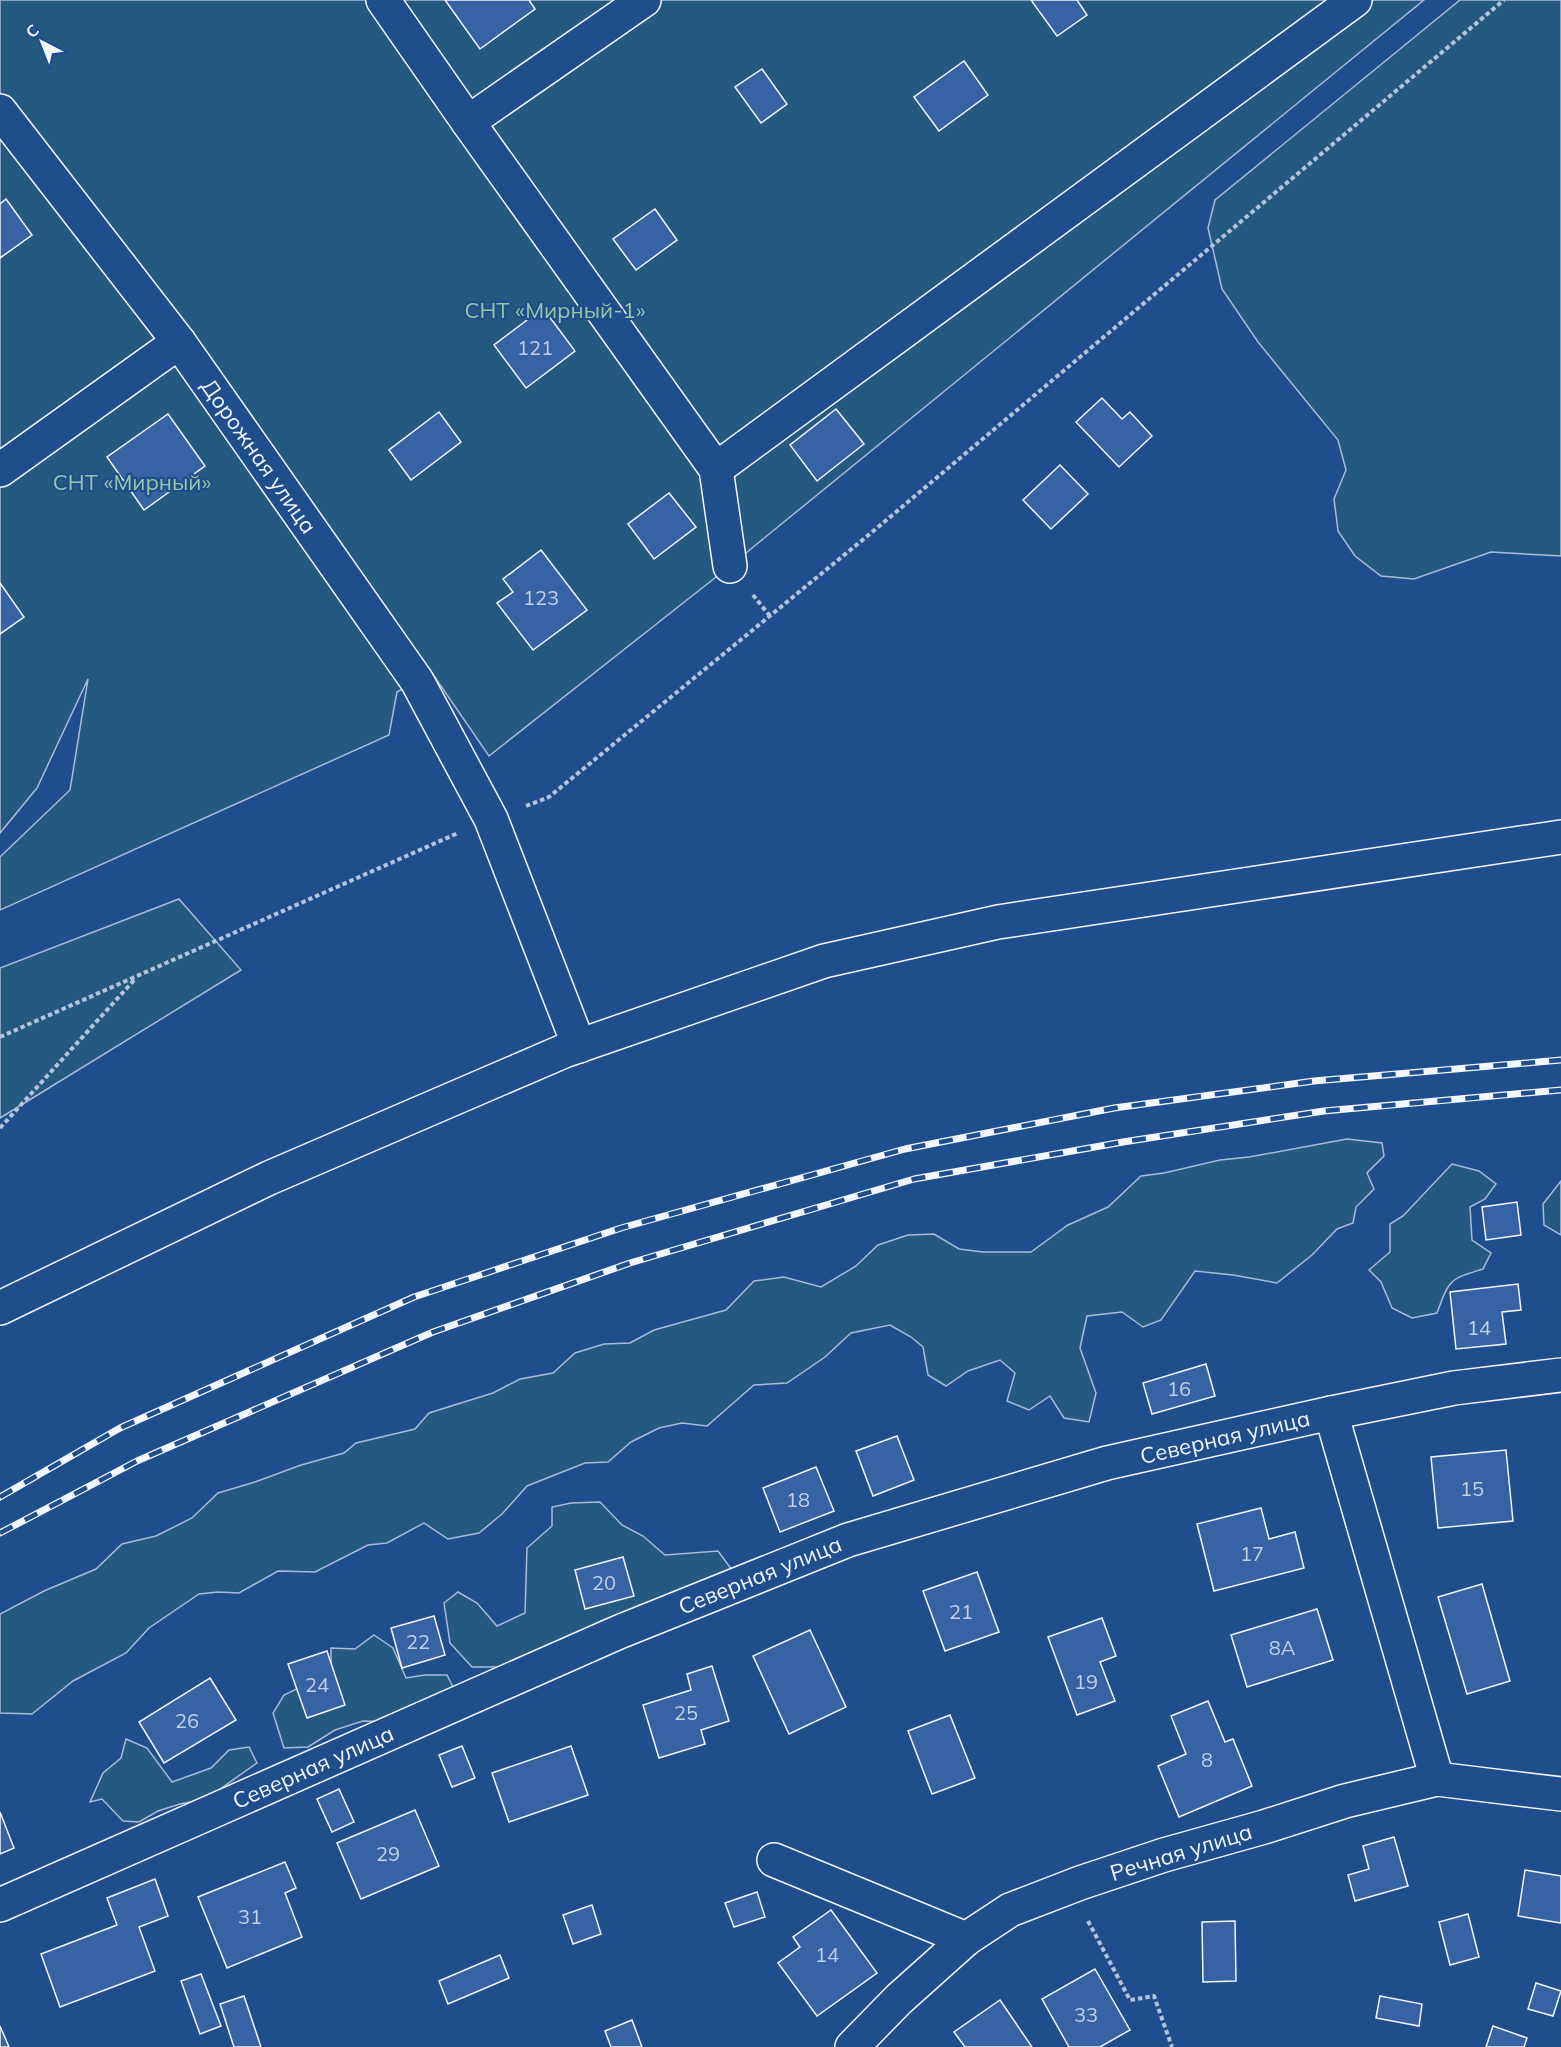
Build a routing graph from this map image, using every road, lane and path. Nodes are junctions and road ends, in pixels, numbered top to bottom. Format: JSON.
{"nodes":[{"id":1,"x":383,"y":0,"type":"edge"},
{"id":2,"x":644,"y":0,"type":"edge"},
{"id":3,"x":1355,"y":0,"type":"edge"},
{"id":4,"x":1504,"y":0,"type":"edge"},
{"id":5,"x":0,"y":111,"type":"edge"},
{"id":6,"x":468,"y":122,"type":"junction"},
{"id":7,"x":179,"y":342,"type":"junction"},
{"id":8,"x":716,"y":468,"type":"junction"},
{"id":9,"x":0,"y":470,"type":"edge"},
{"id":10,"x":730,"y":566,"type":"dead end"},
{"id":11,"x":549,"y":797,"type":"dead end"},
{"id":12,"x":491,"y":819,"type":"junction"},
{"id":13,"x":1561,"y":837,"type":"edge"},
{"id":14,"x":138,"y":975,"type":"junction"},
{"id":15,"x":0,"y":1037,"type":"edge"},
{"id":16,"x":579,"y":1046,"type":"junction"},
{"id":17,"x":0,"y":1128,"type":"edge"},
{"id":18,"x":0,"y":1308,"type":"edge"},
{"id":19,"x":1561,"y":1375,"type":"edge"},
{"id":20,"x":1331,"y":1413,"type":"junction"},
{"id":21,"x":1437,"y":1779,"type":"junction"},
{"id":22,"x":1561,"y":1794,"type":"edge"},
{"id":23,"x":774,"y":1860,"type":"dead end"},
{"id":24,"x":1071,"y":1888,"type":"junction"},
{"id":25,"x":0,"y":1905,"type":"edge"},
{"id":26,"x":966,"y":1939,"type":"junction"},
{"id":27,"x":852,"y":2047,"type":"edge"},
{"id":28,"x":1172,"y":2047,"type":"edge"}],
"edges":[{"from":1,"to":6,"type":"street"},
{"from":2,"to":6,"type":"street"},
{"from":3,"to":8,"type":"street"},
{"from":4,"to":11,"type":"path"},
{"from":5,"to":7,"type":"street","name":"Дорожная улица"},
{"from":6,"to":8,"type":"street"},
{"from":7,"to":9,"type":"street"},
{"from":7,"to":12,"type":"street","name":"Дорожная улица"},
{"from":8,"to":10,"type":"street"},
{"from":12,"to":14,"type":"path"},
{"from":12,"to":16,"type":"street","name":"Дорожная улица"},
{"from":13,"to":16,"type":"street"},
{"from":14,"to":15,"type":"path"},
{"from":14,"to":17,"type":"path"},
{"from":16,"to":18,"type":"street"},
{"from":19,"to":20,"type":"street","name":"Северная улица"},
{"from":20,"to":21,"type":"street"},
{"from":20,"to":25,"type":"street","name":"Северная улица"},
{"from":21,"to":22,"type":"street","name":"Речная улица"},
{"from":21,"to":24,"type":"street","name":"Речная улица"},
{"from":23,"to":26,"type":"street"},
{"from":24,"to":26,"type":"street","name":"Речная улица"},
{"from":24,"to":28,"type":"path"},
{"from":26,"to":27,"type":"street","name":"Речная улица"}]}
